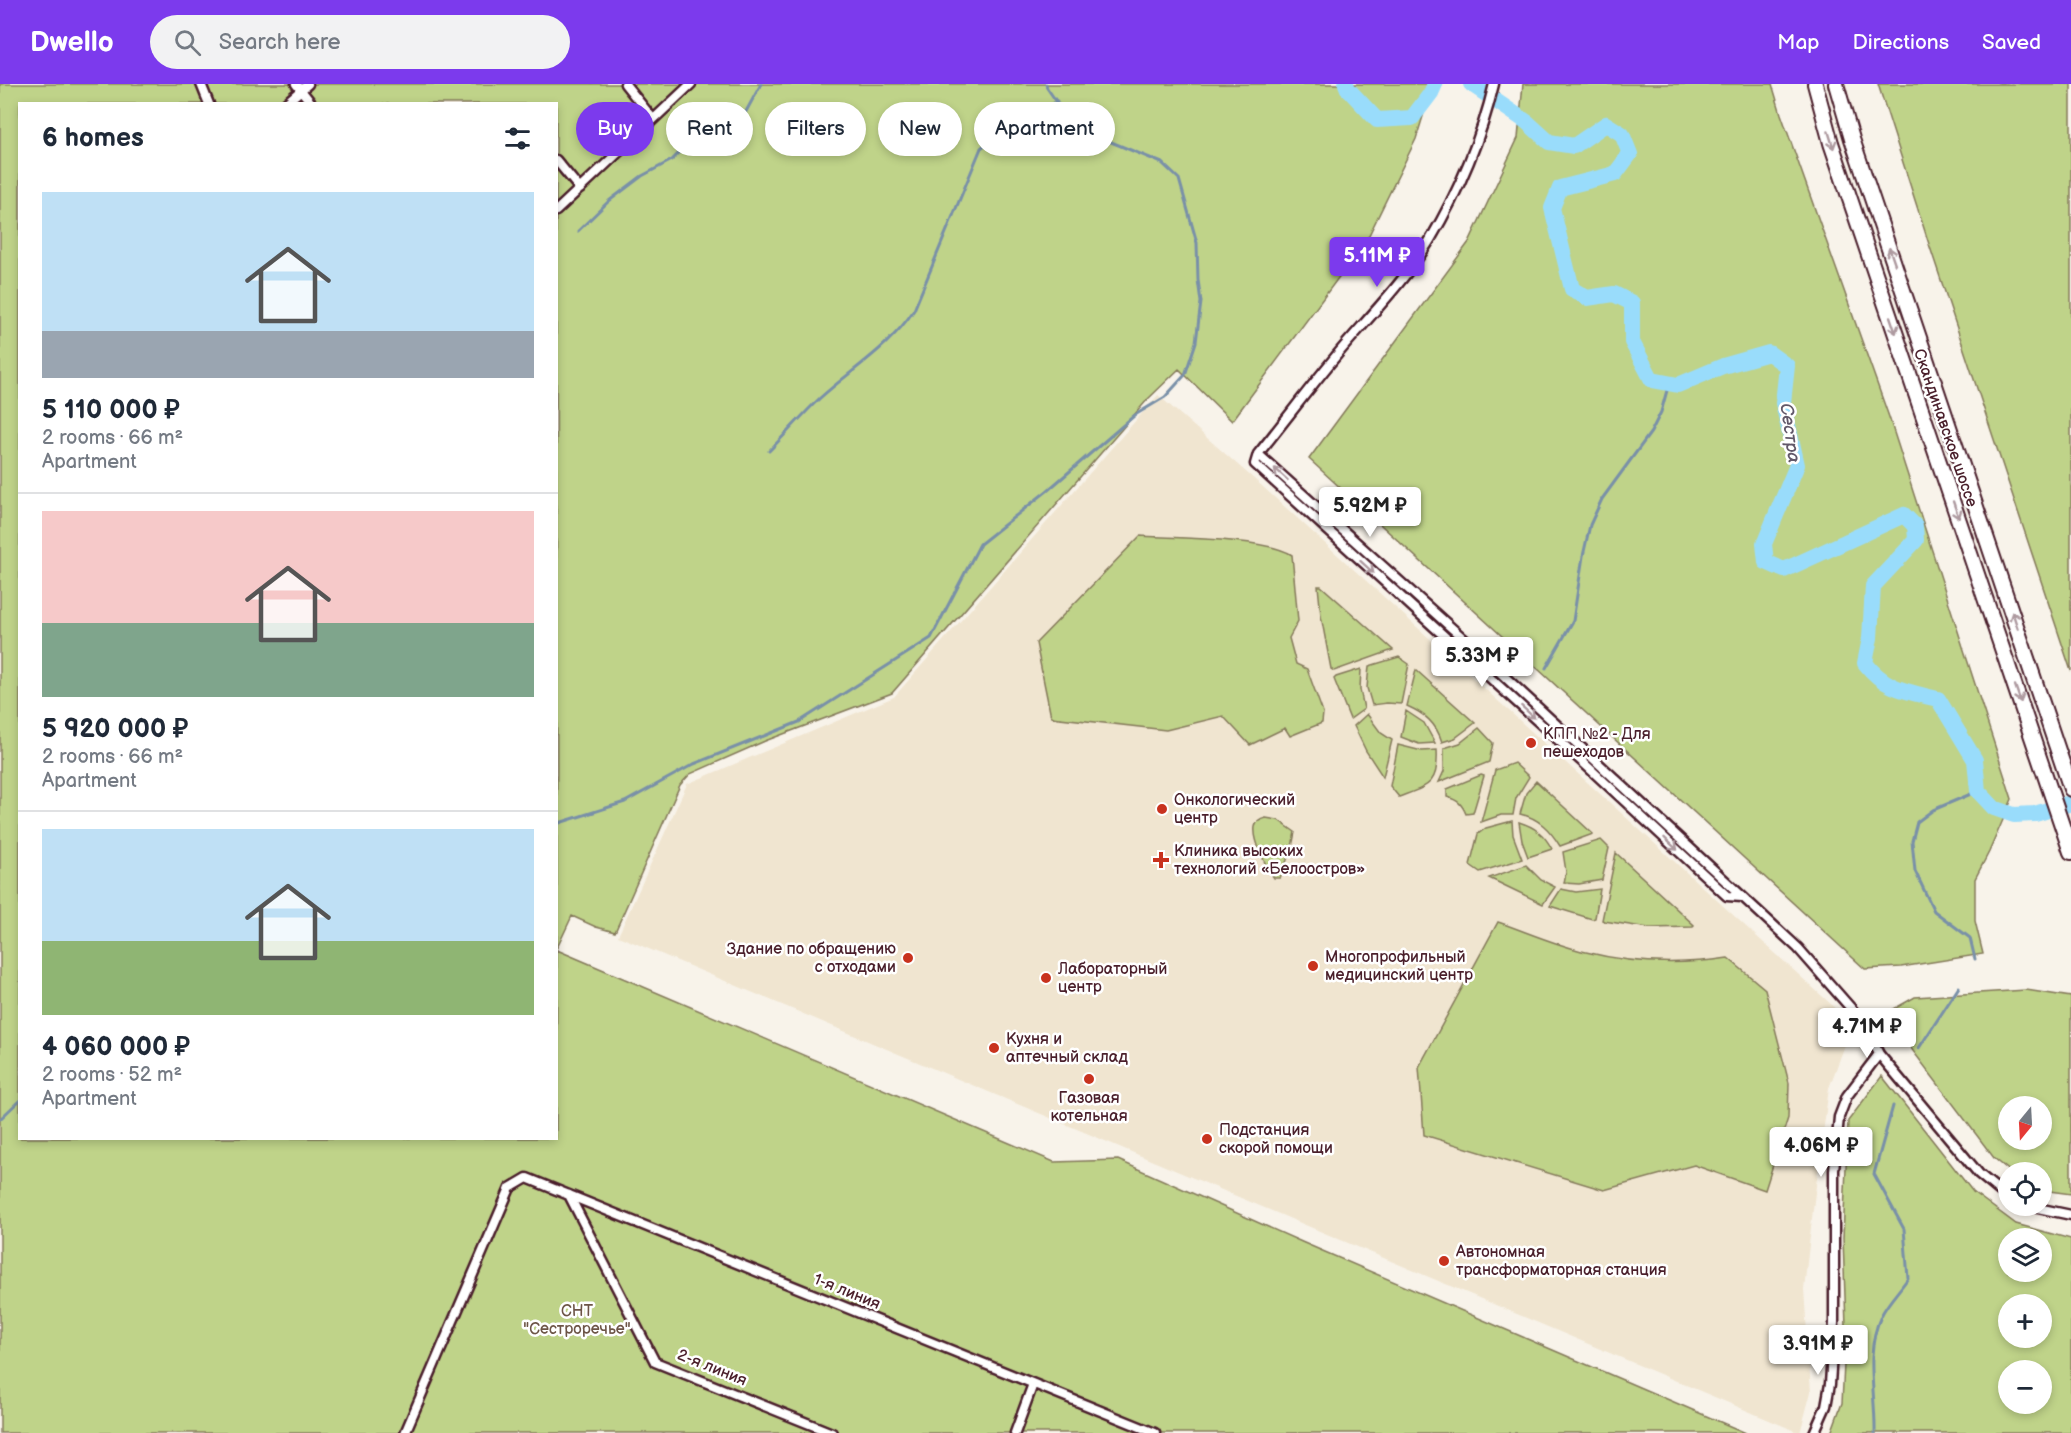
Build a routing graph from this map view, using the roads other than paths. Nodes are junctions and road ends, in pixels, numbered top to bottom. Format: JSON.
{"nodes":[{"id":1,"x":201,"y":84,"type":"edge"},
{"id":2,"x":625,"y":84,"type":"edge"},
{"id":3,"x":691,"y":84,"type":"edge"},
{"id":4,"x":1494,"y":84,"type":"edge"},
{"id":5,"x":1815,"y":84,"type":"edge"},
{"id":6,"x":1836,"y":84,"type":"edge"},
{"id":7,"x":302,"y":86,"type":"edge"},
{"id":8,"x":208,"y":102,"type":"edge"},
{"id":9,"x":287,"y":102,"type":"edge"},
{"id":10,"x":311,"y":102,"type":"edge"},
{"id":11,"x":639,"y":102,"type":"edge"},
{"id":12,"x":654,"y":118,"type":"edge"},
{"id":13,"x":614,"y":156,"type":"edge"},
{"id":14,"x":558,"y":162,"type":"edge"},
{"id":15,"x":580,"y":189,"type":"junction"},
{"id":16,"x":558,"y":209,"type":"edge"},
{"id":17,"x":2071,"y":789,"type":"edge"},
{"id":18,"x":2070,"y":848,"type":"edge"},
{"id":19,"x":1879,"y":1054,"type":"junction"},
{"id":20,"x":1998,"y":1190,"type":"edge"},
{"id":21,"x":569,"y":1195,"type":"junction"},
{"id":22,"x":2052,"y":1211,"type":"edge"},
{"id":23,"x":2071,"y":1215,"type":"edge"},
{"id":24,"x":1034,"y":1384,"type":"junction"},
{"id":25,"x":405,"y":1433,"type":"edge"},
{"id":26,"x":832,"y":1433,"type":"edge"},
{"id":27,"x":1015,"y":1433,"type":"edge"},
{"id":28,"x":1155,"y":1433,"type":"edge"},
{"id":29,"x":1814,"y":1433,"type":"edge"}],
"edges":[{"from":1,"to":8,"type":"street"},
{"from":2,"to":11,"type":"street"},
{"from":3,"to":12,"type":"street"},
{"from":4,"to":19,"type":"street"},
{"from":5,"to":18,"type":"highway","name":"Скандинавское шоссе","one_way":true},
{"from":17,"to":6,"type":"highway","name":"Скандинавское шоссе","one_way":true},
{"from":7,"to":9,"type":"street"},
{"from":7,"to":10,"type":"street"},
{"from":13,"to":15,"type":"street"},
{"from":14,"to":15,"type":"street"},
{"from":15,"to":16,"type":"street"},
{"from":19,"to":20,"type":"street"},
{"from":19,"to":29,"type":"street"},
{"from":21,"to":24,"type":"street","name":"1-я линия"},
{"from":21,"to":25,"type":"street","name":"1-я линия"},
{"from":21,"to":26,"type":"street","name":"2-я линия"},
{"from":22,"to":23,"type":"street"},
{"from":24,"to":27,"type":"street"},
{"from":24,"to":28,"type":"street","name":"1-я линия"}]}
